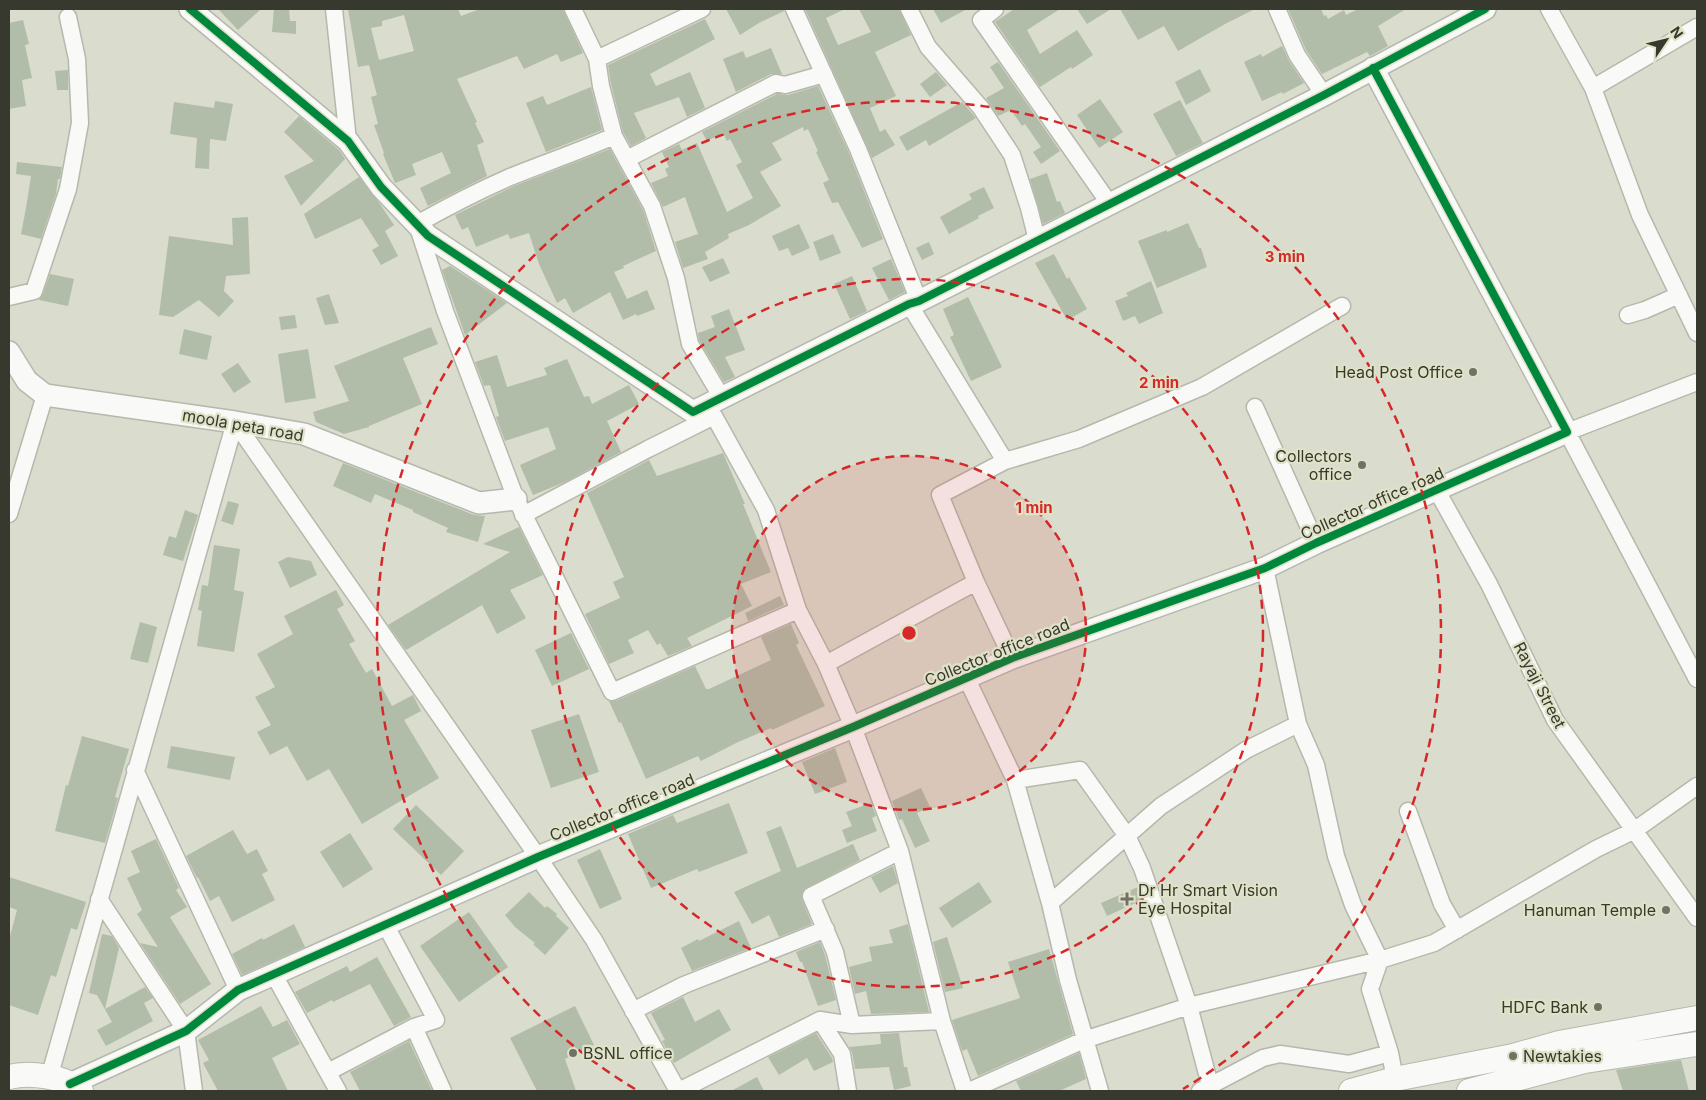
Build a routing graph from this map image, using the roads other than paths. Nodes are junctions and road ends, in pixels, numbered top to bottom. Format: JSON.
{"nodes":[{"id":1,"x":190,"y":9,"type":"edge"},
{"id":2,"x":334,"y":9,"type":"edge"},
{"id":3,"x":573,"y":9,"type":"edge"},
{"id":4,"x":702,"y":9,"type":"edge"},
{"id":5,"x":794,"y":9,"type":"edge"},
{"id":6,"x":909,"y":9,"type":"edge"},
{"id":7,"x":995,"y":9,"type":"edge"},
{"id":8,"x":1276,"y":9,"type":"edge"},
{"id":9,"x":1548,"y":9,"type":"edge"},
{"id":10,"x":1478,"y":10,"type":"edge"},
{"id":11,"x":676,"y":15,"type":"edge"},
{"id":12,"x":68,"y":17,"type":"dead end"},
{"id":13,"x":1697,"y":27,"type":"edge"},
{"id":14,"x":597,"y":58,"type":"junction"},
{"id":15,"x":1374,"y":68,"type":"junction"},
{"id":16,"x":824,"y":74,"type":"junction"},
{"id":17,"x":1593,"y":88,"type":"junction"},
{"id":18,"x":1324,"y":95,"type":"junction"},
{"id":19,"x":614,"y":136,"type":"junction"},
{"id":20,"x":348,"y":141,"type":"junction"},
{"id":21,"x":628,"y":159,"type":"junction"},
{"id":22,"x":1109,"y":204,"type":"junction"},
{"id":23,"x":417,"y":224,"type":"junction"},
{"id":24,"x":1037,"y":240,"type":"junction"},
{"id":25,"x":1679,"y":295,"type":"junction"},
{"id":26,"x":9,"y":297,"type":"edge"},
{"id":27,"x":914,"y":302,"type":"junction"},
{"id":28,"x":1342,"y":306,"type":"dead end"},
{"id":29,"x":1628,"y":315,"type":"dead end"},
{"id":30,"x":1697,"y":333,"type":"edge"},
{"id":31,"x":9,"y":352,"type":"edge"},
{"id":32,"x":1697,"y":382,"type":"edge"},
{"id":33,"x":45,"y":395,"type":"junction"},
{"id":34,"x":718,"y":407,"type":"junction"},
{"id":35,"x":1255,"y":407,"type":"dead end"},
{"id":36,"x":235,"y":422,"type":"junction"},
{"id":37,"x":1567,"y":432,"type":"junction"},
{"id":38,"x":1005,"y":461,"type":"junction"},
{"id":39,"x":1436,"y":490,"type":"junction"},
{"id":40,"x":520,"y":507,"type":"junction"},
{"id":41,"x":9,"y":514,"type":"edge"},
{"id":42,"x":1316,"y":543,"type":"junction"},
{"id":43,"x":1265,"y":568,"type":"junction"},
{"id":44,"x":976,"y":582,"type":"junction"},
{"id":45,"x":798,"y":610,"type":"junction"},
{"id":46,"x":1012,"y":658,"type":"junction"},
{"id":47,"x":826,"y":664,"type":"junction"},
{"id":48,"x":966,"y":677,"type":"junction"},
{"id":49,"x":1697,"y":679,"type":"edge"},
{"id":50,"x":1298,"y":724,"type":"junction"},
{"id":51,"x":853,"y":727,"type":"junction"},
{"id":52,"x":135,"y":770,"type":"junction"},
{"id":53,"x":1015,"y":780,"type":"junction"},
{"id":54,"x":1697,"y":786,"type":"edge"},
{"id":55,"x":1408,"y":811,"type":"dead end"},
{"id":56,"x":1635,"y":830,"type":"junction"},
{"id":57,"x":1127,"y":836,"type":"junction"},
{"id":58,"x":900,"y":851,"type":"junction"},
{"id":59,"x":538,"y":857,"type":"junction"},
{"id":60,"x":99,"y":898,"type":"junction"},
{"id":61,"x":1050,"y":902,"type":"junction"},
{"id":62,"x":1697,"y":918,"type":"edge"},
{"id":63,"x":385,"y":924,"type":"junction"},
{"id":64,"x":826,"y":929,"type":"junction"},
{"id":65,"x":1457,"y":930,"type":"junction"},
{"id":66,"x":1380,"y":960,"type":"junction"},
{"id":67,"x":273,"y":974,"type":"junction"},
{"id":68,"x":238,"y":990,"type":"junction"},
{"id":69,"x":1189,"y":1006,"type":"junction"},
{"id":70,"x":632,"y":1012,"type":"junction"},
{"id":71,"x":1697,"y":1018,"type":"edge"},
{"id":72,"x":820,"y":1020,"type":"junction"},
{"id":73,"x":942,"y":1021,"type":"junction"},
{"id":74,"x":852,"y":1025,"type":"junction"},
{"id":75,"x":414,"y":1027,"type":"junction"},
{"id":76,"x":186,"y":1031,"type":"junction"},
{"id":77,"x":1084,"y":1040,"type":"junction"},
{"id":78,"x":1697,"y":1044,"type":"edge"},
{"id":79,"x":1390,"y":1053,"type":"junction"},
{"id":80,"x":328,"y":1072,"type":"junction"},
{"id":81,"x":9,"y":1077,"type":"edge"},
{"id":82,"x":1395,"y":1079,"type":"junction"},
{"id":83,"x":66,"y":1084,"type":"edge"},
{"id":84,"x":1205,"y":1088,"type":"edge"},
{"id":85,"x":194,"y":1091,"type":"edge"},
{"id":86,"x":338,"y":1091,"type":"edge"},
{"id":87,"x":443,"y":1091,"type":"edge"},
{"id":88,"x":678,"y":1091,"type":"edge"},
{"id":89,"x":848,"y":1091,"type":"edge"},
{"id":90,"x":967,"y":1091,"type":"edge"},
{"id":91,"x":1100,"y":1091,"type":"edge"},
{"id":92,"x":1351,"y":1091,"type":"edge"},
{"id":93,"x":1468,"y":1091,"type":"edge"}],
"edges":[{"from":1,"to":20,"type":"street"},
{"from":2,"to":20,"type":"street"},
{"from":3,"to":14,"type":"street"},
{"from":4,"to":11,"type":"street"},
{"from":5,"to":16,"type":"street"},
{"from":6,"to":24,"type":"street"},
{"from":7,"to":22,"type":"street"},
{"from":8,"to":18,"type":"street"},
{"from":9,"to":17,"type":"street"},
{"from":10,"to":15,"type":"street"},
{"from":11,"to":14,"type":"street"},
{"from":12,"to":26,"type":"street"},
{"from":13,"to":17,"type":"street"},
{"from":14,"to":19,"type":"street"},
{"from":15,"to":18,"type":"street"},
{"from":15,"to":37,"type":"street"},
{"from":16,"to":21,"type":"street"},
{"from":16,"to":27,"type":"street"},
{"from":17,"to":25,"type":"street"},
{"from":18,"to":22,"type":"street"},
{"from":19,"to":21,"type":"street"},
{"from":19,"to":23,"type":"street"},
{"from":20,"to":23,"type":"street"},
{"from":21,"to":34,"type":"street"},
{"from":22,"to":24,"type":"street"},
{"from":23,"to":34,"type":"street"},
{"from":23,"to":40,"type":"street"},
{"from":24,"to":27,"type":"street"},
{"from":25,"to":29,"type":"street"},
{"from":25,"to":30,"type":"street"},
{"from":27,"to":34,"type":"street"},
{"from":27,"to":38,"type":"street"},
{"from":28,"to":38,"type":"street"},
{"from":31,"to":33,"type":"street","name":"moola peta road"},
{"from":32,"to":37,"type":"street"},
{"from":33,"to":36,"type":"street","name":"moola peta road"},
{"from":33,"to":41,"type":"street"},
{"from":34,"to":40,"type":"street"},
{"from":34,"to":45,"type":"street"},
{"from":35,"to":42,"type":"street"},
{"from":36,"to":40,"type":"street","name":"moola peta road"},
{"from":36,"to":52,"type":"street"},
{"from":36,"to":59,"type":"street"},
{"from":37,"to":39,"type":"street","name":"Collector office road"},
{"from":37,"to":49,"type":"street"},
{"from":38,"to":44,"type":"street"},
{"from":39,"to":42,"type":"street","name":"Collector office road"},
{"from":39,"to":56,"type":"street","name":"Rayaji Street"},
{"from":40,"to":45,"type":"street"},
{"from":42,"to":43,"type":"street","name":"Collector office road"},
{"from":43,"to":46,"type":"street","name":"Collector office road"},
{"from":43,"to":50,"type":"street"},
{"from":44,"to":46,"type":"street"},
{"from":44,"to":47,"type":"street"},
{"from":45,"to":47,"type":"street"},
{"from":46,"to":48,"type":"street","name":"Collector office road"},
{"from":47,"to":51,"type":"street"},
{"from":48,"to":51,"type":"street","name":"Collector office road"},
{"from":48,"to":53,"type":"street"},
{"from":50,"to":57,"type":"street"},
{"from":50,"to":66,"type":"street"},
{"from":51,"to":58,"type":"street"},
{"from":51,"to":59,"type":"street","name":"Collector office road"},
{"from":52,"to":60,"type":"street"},
{"from":52,"to":68,"type":"street"},
{"from":53,"to":57,"type":"street"},
{"from":53,"to":61,"type":"street"},
{"from":54,"to":56,"type":"street"},
{"from":55,"to":65,"type":"street"},
{"from":56,"to":62,"type":"street","name":"Rayaji Street"},
{"from":56,"to":65,"type":"street"},
{"from":57,"to":61,"type":"street"},
{"from":57,"to":69,"type":"street"},
{"from":58,"to":64,"type":"street"},
{"from":58,"to":73,"type":"street"},
{"from":59,"to":63,"type":"street","name":"Collector office road"},
{"from":59,"to":70,"type":"street"},
{"from":60,"to":76,"type":"street"},
{"from":60,"to":83,"type":"street"},
{"from":61,"to":77,"type":"street"},
{"from":63,"to":67,"type":"street","name":"Collector office road"},
{"from":63,"to":75,"type":"street"},
{"from":64,"to":70,"type":"street"},
{"from":64,"to":74,"type":"street"},
{"from":65,"to":66,"type":"street"},
{"from":66,"to":69,"type":"street"},
{"from":66,"to":79,"type":"street"},
{"from":67,"to":68,"type":"street","name":"Collector office road"},
{"from":67,"to":80,"type":"street"},
{"from":68,"to":76,"type":"street","name":"Collector office road"},
{"from":69,"to":77,"type":"street"},
{"from":69,"to":84,"type":"street"},
{"from":70,"to":88,"type":"street"},
{"from":71,"to":82,"type":"main road"},
{"from":72,"to":74,"type":"street"},
{"from":72,"to":88,"type":"street"},
{"from":72,"to":89,"type":"street"},
{"from":73,"to":74,"type":"street"},
{"from":73,"to":90,"type":"street"},
{"from":75,"to":80,"type":"street"},
{"from":75,"to":87,"type":"street"},
{"from":76,"to":83,"type":"street","name":"Collector office road"},
{"from":76,"to":85,"type":"street"},
{"from":77,"to":90,"type":"street"},
{"from":77,"to":91,"type":"street"},
{"from":78,"to":93,"type":"main road"},
{"from":79,"to":82,"type":"street"},
{"from":79,"to":84,"type":"street"},
{"from":80,"to":86,"type":"street"},
{"from":81,"to":83,"type":"main road"},
{"from":82,"to":92,"type":"main road"}]}
